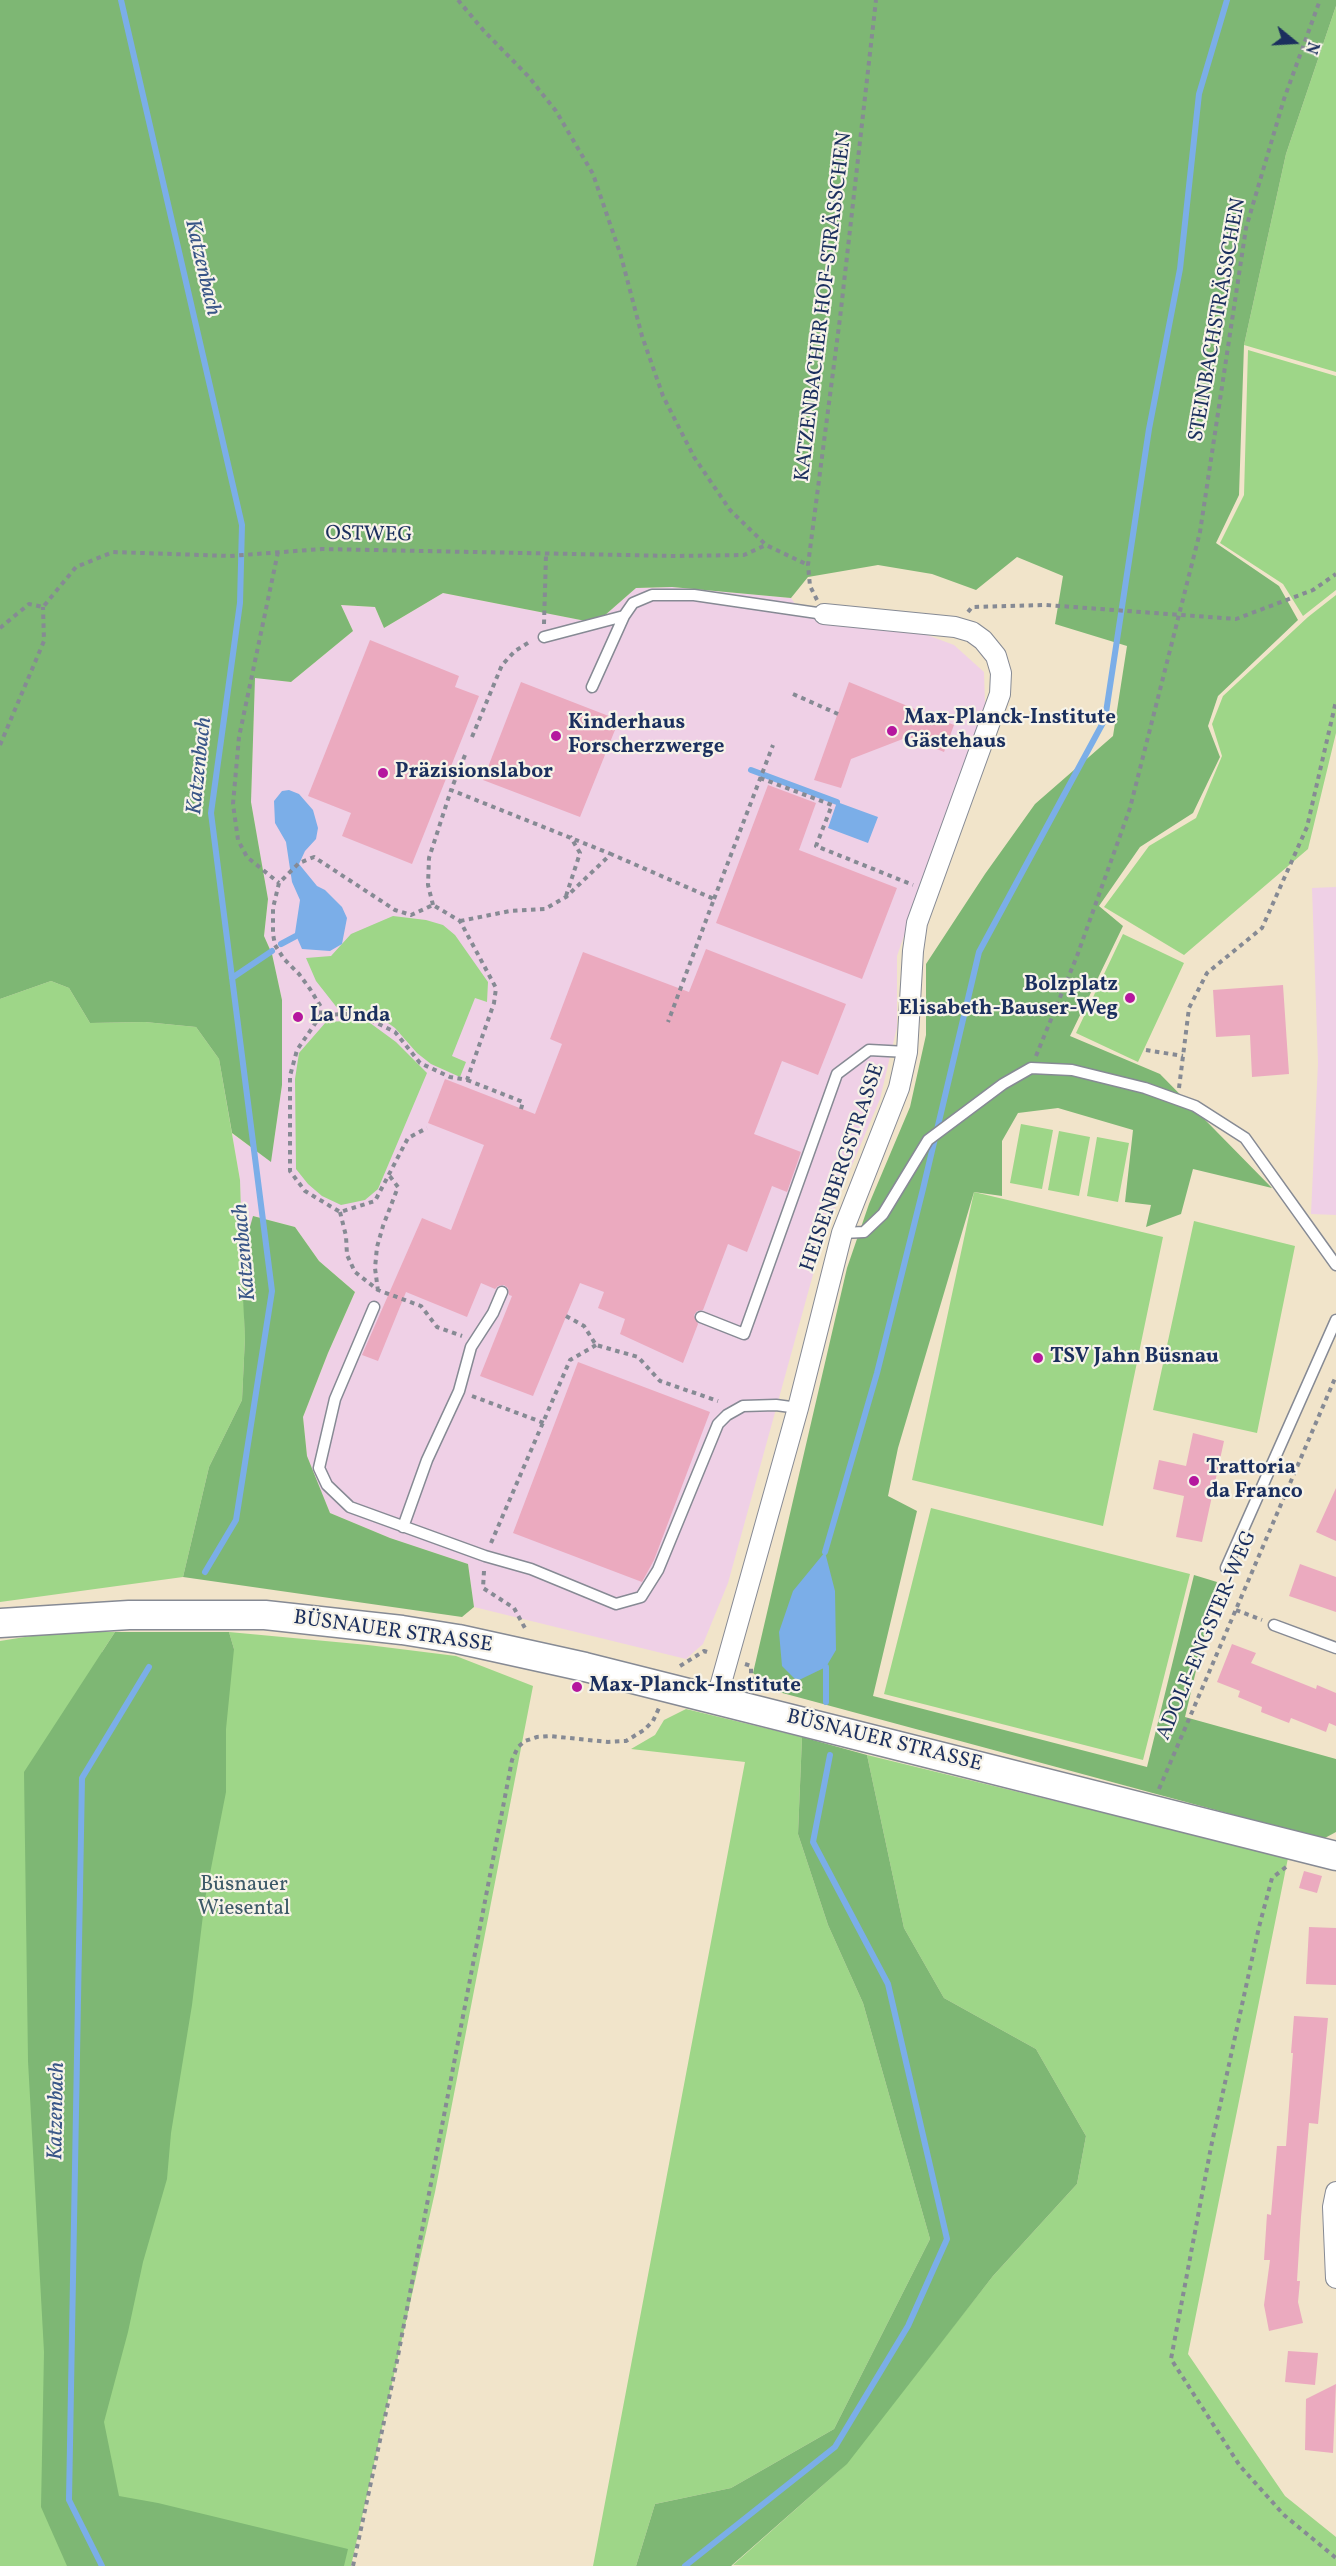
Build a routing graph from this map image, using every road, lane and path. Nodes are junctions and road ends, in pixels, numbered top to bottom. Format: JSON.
{"nodes":[{"id":1,"x":458,"y":0,"type":"edge"},
{"id":2,"x":876,"y":0,"type":"edge"},
{"id":3,"x":1320,"y":0,"type":"edge"},
{"id":4,"x":766,"y":545,"type":"junction"},
{"id":5,"x":278,"y":552,"type":"junction"},
{"id":6,"x":546,"y":555,"type":"junction"},
{"id":7,"x":808,"y":565,"type":"junction"},
{"id":8,"x":1336,"y":574,"type":"edge"},
{"id":9,"x":43,"y":607,"type":"junction"},
{"id":10,"x":824,"y":614,"type":"junction"},
{"id":11,"x":624,"y":616,"type":"junction"},
{"id":12,"x":1180,"y":617,"type":"junction"},
{"id":13,"x":955,"y":627,"type":"junction"},
{"id":14,"x":0,"y":628,"type":"edge"},
{"id":15,"x":544,"y":637,"type":"junction"},
{"id":16,"x":592,"y":687,"type":"dead end"},
{"id":17,"x":793,"y":694,"type":"dead end"},
{"id":18,"x":1336,"y":701,"type":"edge"},
{"id":19,"x":838,"y":714,"type":"dead end"},
{"id":20,"x":472,"y":737,"type":"dead end"},
{"id":21,"x":0,"y":745,"type":"edge"},
{"id":22,"x":773,"y":746,"type":"dead end"},
{"id":23,"x":465,"y":755,"type":"dead end"},
{"id":24,"x":760,"y":778,"type":"junction"},
{"id":25,"x":451,"y":790,"type":"junction"},
{"id":26,"x":570,"y":836,"type":"junction"},
{"id":27,"x":611,"y":854,"type":"junction"},
{"id":28,"x":279,"y":883,"type":"junction"},
{"id":29,"x":928,"y":891,"type":"junction"},
{"id":30,"x":566,"y":897,"type":"junction"},
{"id":31,"x":714,"y":899,"type":"junction"},
{"id":32,"x":433,"y":905,"type":"junction"},
{"id":33,"x":460,"y":921,"type":"junction"},
{"id":34,"x":321,"y":1015,"type":"junction"},
{"id":35,"x":668,"y":1022,"type":"dead end"},
{"id":36,"x":1146,"y":1050,"type":"dead end"},
{"id":37,"x":907,"y":1052,"type":"junction"},
{"id":38,"x":1183,"y":1056,"type":"junction"},
{"id":39,"x":1031,"y":1068,"type":"junction"},
{"id":40,"x":467,"y":1080,"type":"junction"},
{"id":41,"x":1178,"y":1100,"type":"junction"},
{"id":42,"x":521,"y":1109,"type":"dead end"},
{"id":43,"x":427,"y":1128,"type":"dead end"},
{"id":44,"x":389,"y":1175,"type":"junction"},
{"id":45,"x":340,"y":1212,"type":"junction"},
{"id":46,"x":842,"y":1233,"type":"junction"},
{"id":47,"x":1336,"y":1265,"type":"edge"},
{"id":48,"x":378,"y":1290,"type":"junction"},
{"id":49,"x":502,"y":1292,"type":"dead end"},
{"id":50,"x":374,"y":1306,"type":"joint"},
{"id":51,"x":566,"y":1316,"type":"dead end"},
{"id":52,"x":701,"y":1317,"type":"dead end"},
{"id":53,"x":1336,"y":1320,"type":"edge"},
{"id":54,"x":596,"y":1345,"type":"junction"},
{"id":55,"x":471,"y":1347,"type":"junction"},
{"id":56,"x":1336,"y":1376,"type":"edge"},
{"id":57,"x":459,"y":1391,"type":"junction"},
{"id":58,"x":718,"y":1401,"type":"dead end"},
{"id":59,"x":798,"y":1408,"type":"junction"},
{"id":60,"x":544,"y":1423,"type":"junction"},
{"id":61,"x":403,"y":1527,"type":"junction"},
{"id":62,"x":485,"y":1556,"type":"junction"},
{"id":63,"x":1226,"y":1568,"type":"dead end"},
{"id":64,"x":1236,"y":1610,"type":"junction"},
{"id":65,"x":0,"y":1623,"type":"edge"},
{"id":66,"x":1274,"y":1625,"type":"joint"},
{"id":67,"x":526,"y":1631,"type":"dead end"},
{"id":68,"x":1336,"y":1648,"type":"edge"},
{"id":69,"x":727,"y":1658,"type":"junction"},
{"id":70,"x":675,"y":1667,"type":"dead end"},
{"id":71,"x":661,"y":1701,"type":"dead end"},
{"id":72,"x":716,"y":1701,"type":"junction"},
{"id":73,"x":1151,"y":1808,"type":"junction"},
{"id":74,"x":1336,"y":1856,"type":"edge"},
{"id":75,"x":1288,"y":1865,"type":"dead end"},
{"id":76,"x":1336,"y":2192,"type":"edge"},
{"id":77,"x":1336,"y":2278,"type":"edge"},
{"id":78,"x":1336,"y":2558,"type":"edge"},
{"id":79,"x":353,"y":2566,"type":"edge"}],
"edges":[{"from":1,"to":4,"type":"path"},
{"from":2,"to":7,"type":"path","name":"KATZENBACHER HOF-STRÄSSCHEN"},
{"from":3,"to":12,"type":"path","name":"STEINBACHSTRÄSSCHEN"},
{"from":4,"to":6,"type":"path","name":"OSTWEG"},
{"from":4,"to":7,"type":"path"},
{"from":5,"to":6,"type":"path","name":"OSTWEG"},
{"from":5,"to":9,"type":"path","name":"OSTWEG"},
{"from":5,"to":28,"type":"path"},
{"from":6,"to":15,"type":"path"},
{"from":7,"to":10,"type":"path","name":"KATZENBACHER HOF-STRÄSSCHEN"},
{"from":8,"to":12,"type":"path"},
{"from":9,"to":14,"type":"path"},
{"from":9,"to":21,"type":"path"},
{"from":10,"to":11,"type":"lane"},
{"from":10,"to":13,"type":"street","name":"HEISENBERGSTRASSE"},
{"from":11,"to":15,"type":"lane"},
{"from":11,"to":16,"type":"lane"},
{"from":12,"to":13,"type":"path"},
{"from":12,"to":39,"type":"path","name":"STEINBACHSTRÄSSCHEN"},
{"from":13,"to":29,"type":"street","name":"HEISENBERGSTRASSE"},
{"from":15,"to":20,"type":"path"},
{"from":17,"to":19,"type":"path"},
{"from":18,"to":38,"type":"path"},
{"from":22,"to":24,"type":"path"},
{"from":23,"to":25,"type":"path"},
{"from":24,"to":29,"type":"path"},
{"from":24,"to":31,"type":"path"},
{"from":25,"to":26,"type":"path"},
{"from":25,"to":32,"type":"path"},
{"from":26,"to":27,"type":"path"},
{"from":26,"to":30,"type":"path"},
{"from":27,"to":30,"type":"path"},
{"from":27,"to":31,"type":"path"},
{"from":28,"to":32,"type":"path"},
{"from":28,"to":34,"type":"path"},
{"from":29,"to":37,"type":"street","name":"HEISENBERGSTRASSE"},
{"from":30,"to":33,"type":"path"},
{"from":31,"to":35,"type":"path"},
{"from":32,"to":33,"type":"path"},
{"from":33,"to":40,"type":"path"},
{"from":34,"to":40,"type":"path"},
{"from":34,"to":45,"type":"path"},
{"from":36,"to":38,"type":"path"},
{"from":37,"to":46,"type":"street","name":"HEISENBERGSTRASSE"},
{"from":37,"to":52,"type":"lane"},
{"from":38,"to":41,"type":"path"},
{"from":39,"to":41,"type":"lane"},
{"from":39,"to":46,"type":"lane"},
{"from":40,"to":42,"type":"path"},
{"from":41,"to":47,"type":"lane"},
{"from":43,"to":44,"type":"path"},
{"from":44,"to":45,"type":"path"},
{"from":44,"to":48,"type":"path"},
{"from":45,"to":48,"type":"path"},
{"from":46,"to":59,"type":"street","name":"HEISENBERGSTRASSE"},
{"from":48,"to":50,"type":"path"},
{"from":48,"to":55,"type":"path"},
{"from":49,"to":55,"type":"lane"},
{"from":50,"to":61,"type":"lane"},
{"from":51,"to":54,"type":"path"},
{"from":53,"to":63,"type":"lane"},
{"from":54,"to":58,"type":"path"},
{"from":54,"to":60,"type":"path"},
{"from":55,"to":57,"type":"lane"},
{"from":56,"to":64,"type":"path","name":"ADOLF-ENGSTER-WEG"},
{"from":57,"to":60,"type":"path"},
{"from":57,"to":61,"type":"lane"},
{"from":59,"to":62,"type":"lane"},
{"from":59,"to":69,"type":"street","name":"HEISENBERGSTRASSE"},
{"from":60,"to":62,"type":"path"},
{"from":61,"to":62,"type":"lane"},
{"from":62,"to":67,"type":"path"},
{"from":64,"to":66,"type":"path"},
{"from":64,"to":73,"type":"path","name":"ADOLF-ENGSTER-WEG"},
{"from":65,"to":72,"type":"street","name":"BÜSNAUER STRASSE"},
{"from":66,"to":68,"type":"lane"},
{"from":69,"to":70,"type":"path"},
{"from":69,"to":72,"type":"street","name":"HEISENBERGSTRASSE"},
{"from":71,"to":79,"type":"path"},
{"from":72,"to":73,"type":"street","name":"BÜSNAUER STRASSE"},
{"from":73,"to":74,"type":"street","name":"BÜSNAUER STRASSE"},
{"from":75,"to":78,"type":"path"},
{"from":76,"to":77,"type":"street"}]}
